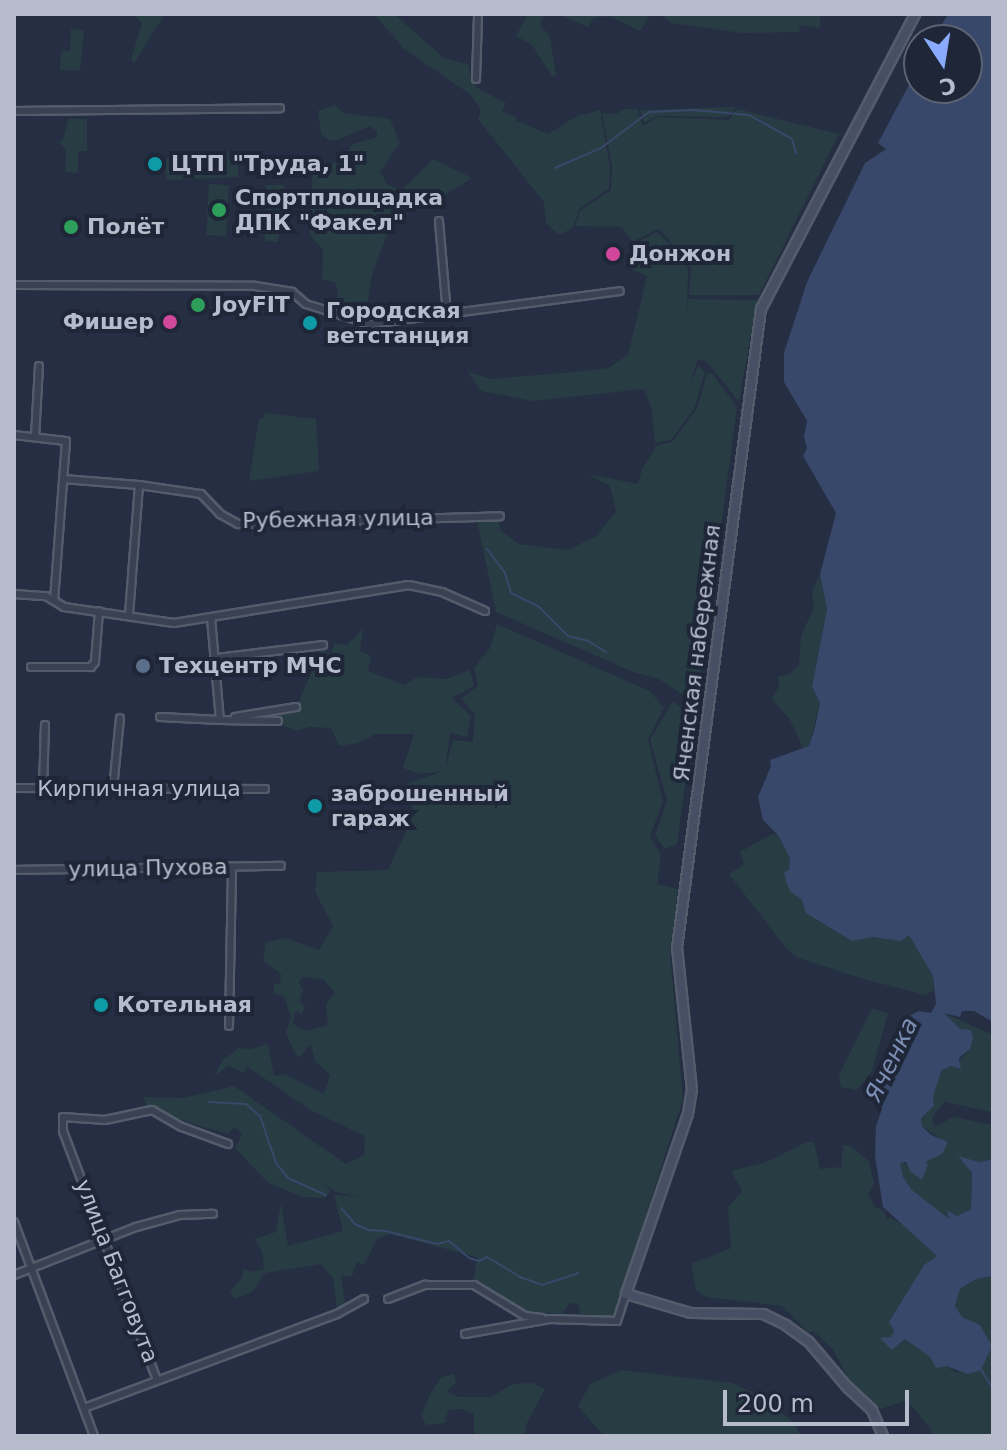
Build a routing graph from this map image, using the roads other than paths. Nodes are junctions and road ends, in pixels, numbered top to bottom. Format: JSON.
{"nodes":[{"id":1,"x":478,"y":14,"type":"edge"},
{"id":2,"x":915,"y":14,"type":"edge"},
{"id":3,"x":476,"y":79,"type":"dead end"},
{"id":4,"x":280,"y":108,"type":"dead end"},
{"id":5,"x":14,"y":111,"type":"edge"},
{"id":6,"x":439,"y":221,"type":"dead end"},
{"id":7,"x":14,"y":285,"type":"edge"},
{"id":8,"x":620,"y":291,"type":"dead end"},
{"id":9,"x":447,"y":315,"type":"junction"},
{"id":10,"x":39,"y":366,"type":"dead end"},
{"id":11,"x":14,"y":435,"type":"edge"},
{"id":12,"x":35,"y":437,"type":"junction"},
{"id":13,"x":63,"y":479,"type":"junction"},
{"id":14,"x":139,"y":485,"type":"junction"},
{"id":15,"x":500,"y":516,"type":"dead end"},
{"id":16,"x":14,"y":594,"type":"edge"},
{"id":17,"x":54,"y":601,"type":"junction"},
{"id":18,"x":99,"y":611,"type":"junction"},
{"id":19,"x":485,"y":611,"type":"dead end"},
{"id":20,"x":129,"y":614,"type":"junction"},
{"id":21,"x":211,"y":618,"type":"junction"},
{"id":22,"x":323,"y":645,"type":"dead end"},
{"id":23,"x":217,"y":658,"type":"junction"},
{"id":24,"x":31,"y":667,"type":"dead end"},
{"id":25,"x":296,"y":707,"type":"dead end"},
{"id":26,"x":160,"y":717,"type":"dead end"},
{"id":27,"x":120,"y":718,"type":"dead end"},
{"id":28,"x":220,"y":720,"type":"junction"},
{"id":29,"x":278,"y":721,"type":"dead end"},
{"id":30,"x":45,"y":725,"type":"dead end"},
{"id":31,"x":14,"y":788,"type":"edge"},
{"id":32,"x":43,"y":788,"type":"junction"},
{"id":33,"x":113,"y":789,"type":"junction"},
{"id":34,"x":265,"y":789,"type":"dead end"},
{"id":35,"x":281,"y":866,"type":"dead end"},
{"id":36,"x":232,"y":867,"type":"junction"},
{"id":37,"x":14,"y":870,"type":"edge"},
{"id":38,"x":229,"y":1026,"type":"dead end"},
{"id":39,"x":228,"y":1144,"type":"dead end"},
{"id":40,"x":213,"y":1214,"type":"dead end"},
{"id":41,"x":14,"y":1222,"type":"edge"},
{"id":42,"x":107,"y":1240,"type":"junction"},
{"id":43,"x":32,"y":1269,"type":"junction"},
{"id":44,"x":14,"y":1275,"type":"edge"},
{"id":45,"x":626,"y":1294,"type":"junction"},
{"id":46,"x":364,"y":1299,"type":"dead end"},
{"id":47,"x":388,"y":1299,"type":"dead end"},
{"id":48,"x":550,"y":1319,"type":"junction"},
{"id":49,"x":465,"y":1334,"type":"dead end"},
{"id":50,"x":157,"y":1380,"type":"junction"},
{"id":51,"x":84,"y":1408,"type":"junction"},
{"id":52,"x":94,"y":1436,"type":"edge"},
{"id":53,"x":883,"y":1436,"type":"edge"}],
"edges":[{"from":1,"to":3,"type":"street"},
{"from":2,"to":45,"type":"street","name":"Яченская набережная"},
{"from":4,"to":5,"type":"street"},
{"from":6,"to":9,"type":"street"},
{"from":7,"to":9,"type":"street"},
{"from":8,"to":9,"type":"street"},
{"from":10,"to":12,"type":"street"},
{"from":11,"to":12,"type":"street"},
{"from":12,"to":13,"type":"street"},
{"from":13,"to":14,"type":"street","name":"Рубежная улица"},
{"from":13,"to":17,"type":"street"},
{"from":14,"to":15,"type":"street","name":"Рубежная улица"},
{"from":14,"to":20,"type":"street"},
{"from":16,"to":17,"type":"street"},
{"from":17,"to":18,"type":"street"},
{"from":18,"to":20,"type":"street"},
{"from":18,"to":24,"type":"street"},
{"from":19,"to":21,"type":"street"},
{"from":20,"to":21,"type":"street"},
{"from":21,"to":23,"type":"street"},
{"from":22,"to":23,"type":"street"},
{"from":23,"to":28,"type":"street"},
{"from":25,"to":28,"type":"street"},
{"from":26,"to":28,"type":"street"},
{"from":27,"to":33,"type":"street"},
{"from":28,"to":29,"type":"street"},
{"from":30,"to":32,"type":"street"},
{"from":31,"to":32,"type":"street","name":"Кирпичная улица"},
{"from":32,"to":33,"type":"street","name":"Кирпичная улица"},
{"from":33,"to":34,"type":"street","name":"Кирпичная улица"},
{"from":35,"to":36,"type":"street","name":"улица Пухова"},
{"from":36,"to":37,"type":"street","name":"улица Пухова"},
{"from":36,"to":38,"type":"street"},
{"from":39,"to":42,"type":"street","name":"улица Багговута"},
{"from":40,"to":42,"type":"street"},
{"from":41,"to":43,"type":"street"},
{"from":42,"to":43,"type":"street"},
{"from":42,"to":50,"type":"street","name":"улица Багговута"},
{"from":43,"to":44,"type":"street"},
{"from":43,"to":51,"type":"street"},
{"from":45,"to":48,"type":"street","name":"Яченская набережная"},
{"from":45,"to":53,"type":"street"},
{"from":46,"to":50,"type":"street","name":"улица Багговута"},
{"from":47,"to":48,"type":"street"},
{"from":48,"to":49,"type":"street"},
{"from":50,"to":51,"type":"street"},
{"from":51,"to":52,"type":"street"}]}
